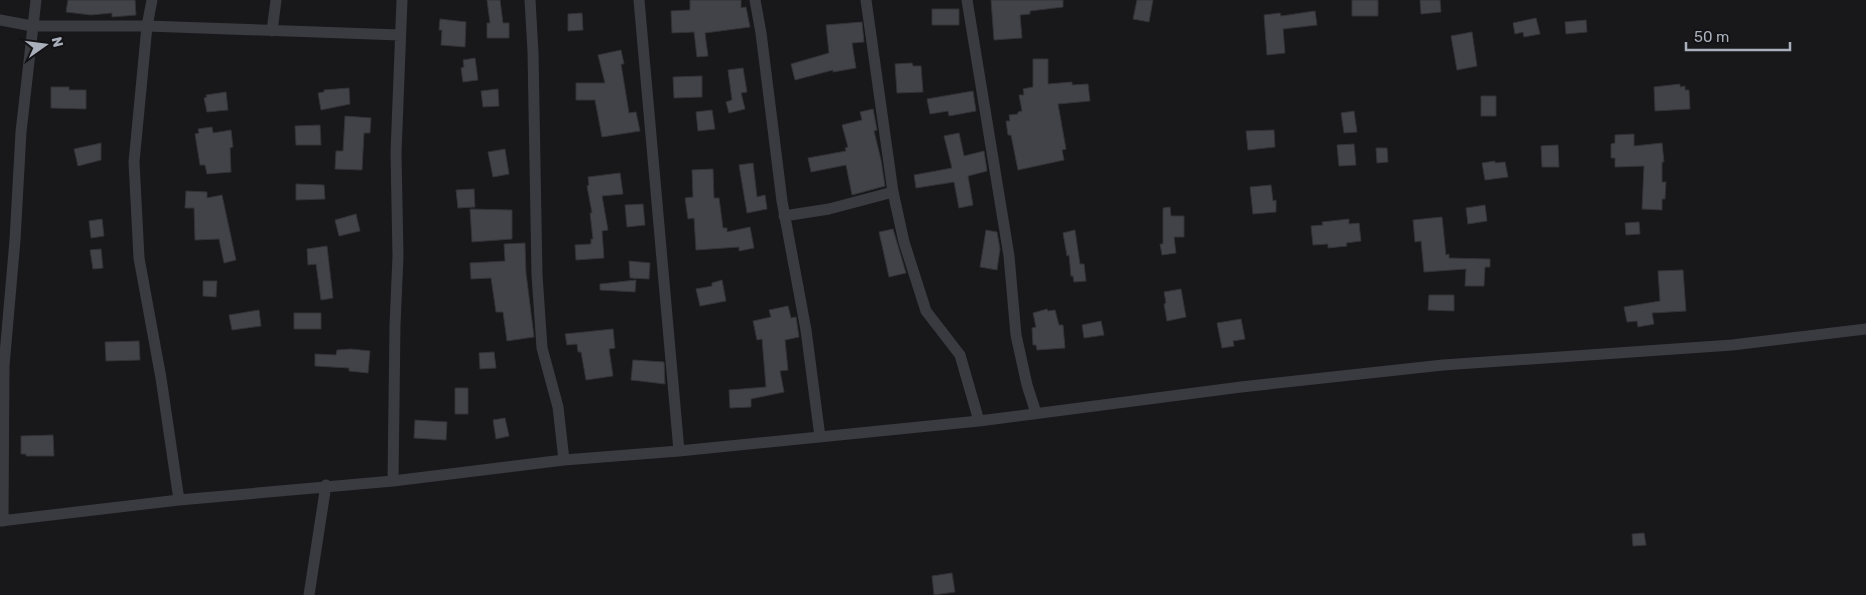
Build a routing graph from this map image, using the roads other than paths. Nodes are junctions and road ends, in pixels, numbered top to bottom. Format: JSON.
{"nodes":[{"id":1,"x":36,"y":0,"type":"edge"},
{"id":2,"x":152,"y":0,"type":"edge"},
{"id":3,"x":276,"y":0,"type":"edge"},
{"id":4,"x":402,"y":0,"type":"edge"},
{"id":5,"x":530,"y":0,"type":"edge"},
{"id":6,"x":639,"y":0,"type":"edge"},
{"id":7,"x":755,"y":0,"type":"edge"},
{"id":8,"x":866,"y":0,"type":"edge"},
{"id":9,"x":967,"y":0,"type":"edge"},
{"id":10,"x":0,"y":20,"type":"edge"},
{"id":11,"x":32,"y":26,"type":"junction"},
{"id":12,"x":147,"y":26,"type":"junction"},
{"id":13,"x":272,"y":31,"type":"junction"},
{"id":14,"x":400,"y":35,"type":"junction"},
{"id":15,"x":893,"y":192,"type":"junction"},
{"id":16,"x":784,"y":216,"type":"junction"},
{"id":17,"x":1866,"y":329,"type":"edge"},
{"id":18,"x":1036,"y":413,"type":"junction"},
{"id":19,"x":979,"y":421,"type":"junction"},
{"id":20,"x":820,"y":436,"type":"junction"},
{"id":21,"x":679,"y":451,"type":"junction"},
{"id":22,"x":564,"y":460,"type":"junction"},
{"id":23,"x":393,"y":481,"type":"junction"},
{"id":24,"x":326,"y":485,"type":"junction"},
{"id":25,"x":179,"y":500,"type":"junction"},
{"id":26,"x":1,"y":521,"type":"edge"},
{"id":27,"x":309,"y":595,"type":"edge"}],
"edges":[{"from":1,"to":11,"type":"street"},
{"from":2,"to":12,"type":"street"},
{"from":3,"to":13,"type":"street"},
{"from":4,"to":14,"type":"street"},
{"from":5,"to":22,"type":"street"},
{"from":6,"to":21,"type":"street"},
{"from":7,"to":16,"type":"street"},
{"from":8,"to":15,"type":"street"},
{"from":9,"to":18,"type":"street"},
{"from":10,"to":11,"type":"street"},
{"from":11,"to":12,"type":"street"},
{"from":11,"to":26,"type":"street"},
{"from":12,"to":13,"type":"street"},
{"from":12,"to":25,"type":"street"},
{"from":13,"to":14,"type":"street"},
{"from":14,"to":23,"type":"street"},
{"from":15,"to":16,"type":"street"},
{"from":15,"to":19,"type":"street"},
{"from":16,"to":20,"type":"street"},
{"from":17,"to":18,"type":"street"},
{"from":18,"to":19,"type":"street"},
{"from":19,"to":20,"type":"street"},
{"from":20,"to":21,"type":"street"},
{"from":21,"to":22,"type":"street"},
{"from":22,"to":23,"type":"street"},
{"from":23,"to":24,"type":"street"},
{"from":24,"to":25,"type":"street"},
{"from":24,"to":27,"type":"street"},
{"from":25,"to":26,"type":"street"}]}
